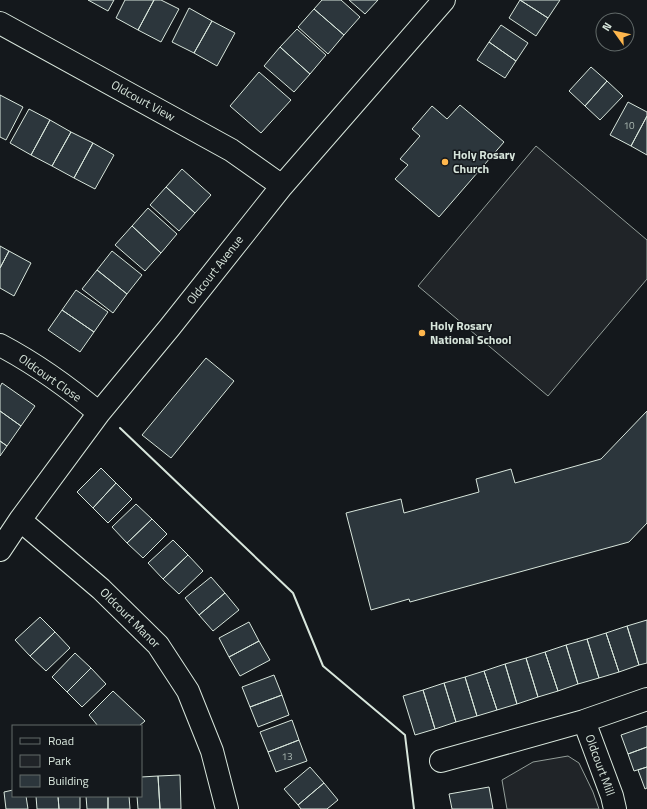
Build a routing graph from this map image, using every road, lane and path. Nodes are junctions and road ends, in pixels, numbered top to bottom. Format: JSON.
{"nodes":[{"id":1,"x":444,"y":0,"type":"edge"},
{"id":2,"x":0,"y":23,"type":"edge"},
{"id":3,"x":282,"y":186,"type":"junction"},
{"id":4,"x":0,"y":345,"type":"edge"},
{"id":5,"x":98,"y":413,"type":"junction"},
{"id":6,"x":20,"y":520,"type":"junction"},
{"id":7,"x":0,"y":550,"type":"edge"},
{"id":8,"x":647,"y":699,"type":"edge"},
{"id":9,"x":584,"y":721,"type":"junction"},
{"id":10,"x":441,"y":761,"type":"dead end"},
{"id":11,"x":227,"y":809,"type":"edge"},
{"id":12,"x":615,"y":809,"type":"edge"}],
"edges":[{"from":1,"to":3,"type":"street","name":"Oldcourt Avenue"},
{"from":2,"to":3,"type":"street","name":"Oldcourt View"},
{"from":3,"to":5,"type":"street","name":"Oldcourt Avenue"},
{"from":4,"to":5,"type":"street","name":"Oldcourt Close"},
{"from":5,"to":6,"type":"street","name":"Oldcourt Avenue"},
{"from":6,"to":7,"type":"street","name":"Oldcourt Avenue"},
{"from":6,"to":11,"type":"street","name":"Oldcourt Manor"},
{"from":8,"to":9,"type":"street"},
{"from":9,"to":10,"type":"street"},
{"from":9,"to":12,"type":"street","name":"Oldcourt Mill"}]}
